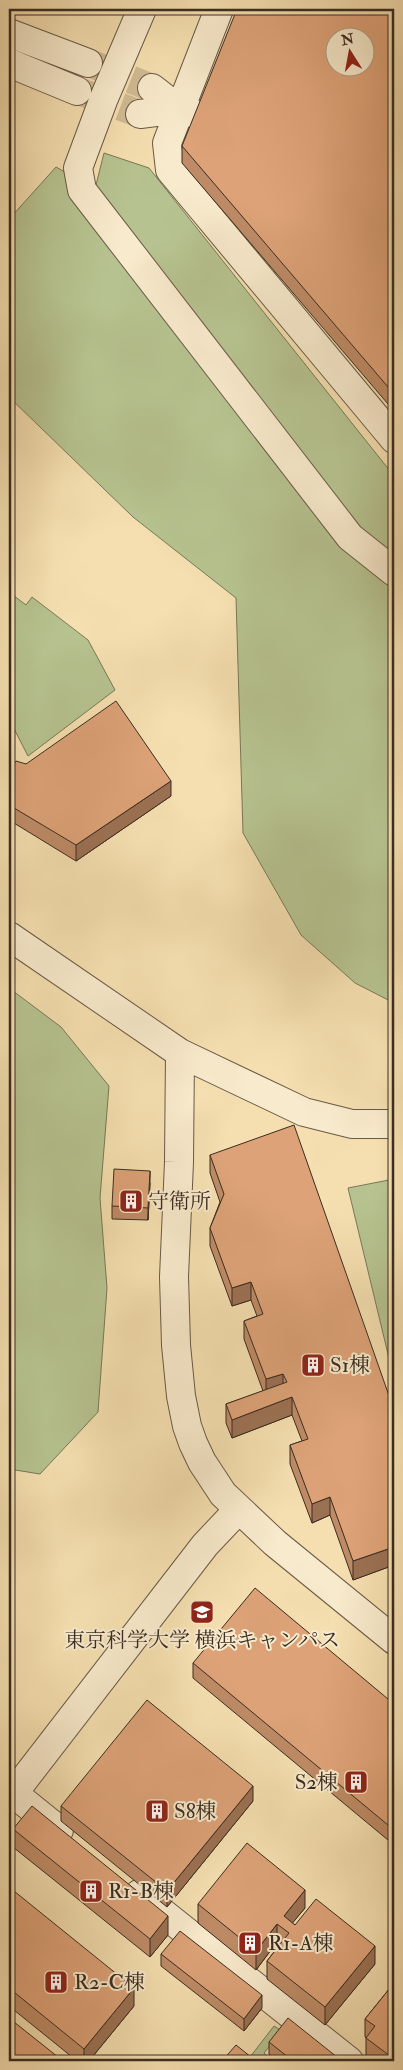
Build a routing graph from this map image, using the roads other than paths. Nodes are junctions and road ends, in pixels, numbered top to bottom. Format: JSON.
{"nodes":[{"id":1,"x":142,"y":9,"type":"edge"},
{"id":2,"x":219,"y":9,"type":"edge"},
{"id":3,"x":9,"y":33,"type":"edge"},
{"id":4,"x":9,"y":63,"type":"edge"},
{"id":5,"x":88,"y":63,"type":"tunnel mouth"},
{"id":6,"x":152,"y":88,"type":"tunnel mouth"},
{"id":7,"x":77,"y":91,"type":"tunnel mouth"},
{"id":8,"x":190,"y":113,"type":"junction"},
{"id":9,"x":140,"y":114,"type":"tunnel mouth"},
{"id":10,"x":394,"y":439,"type":"edge"},
{"id":11,"x":394,"y":572,"type":"edge"},
{"id":12,"x":9,"y":936,"type":"edge"},
{"id":13,"x":180,"y":1053,"type":"junction"},
{"id":14,"x":394,"y":1124,"type":"edge"},
{"id":15,"x":239,"y":1510,"type":"junction"},
{"id":16,"x":394,"y":1640,"type":"edge"},
{"id":17,"x":11,"y":1796,"type":"edge"},
{"id":18,"x":76,"y":1843,"type":"edge"},
{"id":19,"x":122,"y":1881,"type":"edge"},
{"id":20,"x":349,"y":2061,"type":"edge"}],
"edges":[{"from":1,"to":11,"type":"street"},
{"from":2,"to":8,"type":"street"},
{"from":3,"to":5,"type":"street"},
{"from":4,"to":7,"type":"street"},
{"from":6,"to":8,"type":"street"},
{"from":8,"to":9,"type":"street"},
{"from":8,"to":10,"type":"street"},
{"from":12,"to":13,"type":"street"},
{"from":13,"to":14,"type":"street"},
{"from":13,"to":15,"type":"street"},
{"from":15,"to":16,"type":"street"},
{"from":15,"to":17,"type":"street"},
{"from":17,"to":18,"type":"street"},
{"from":19,"to":20,"type":"street"}]}
